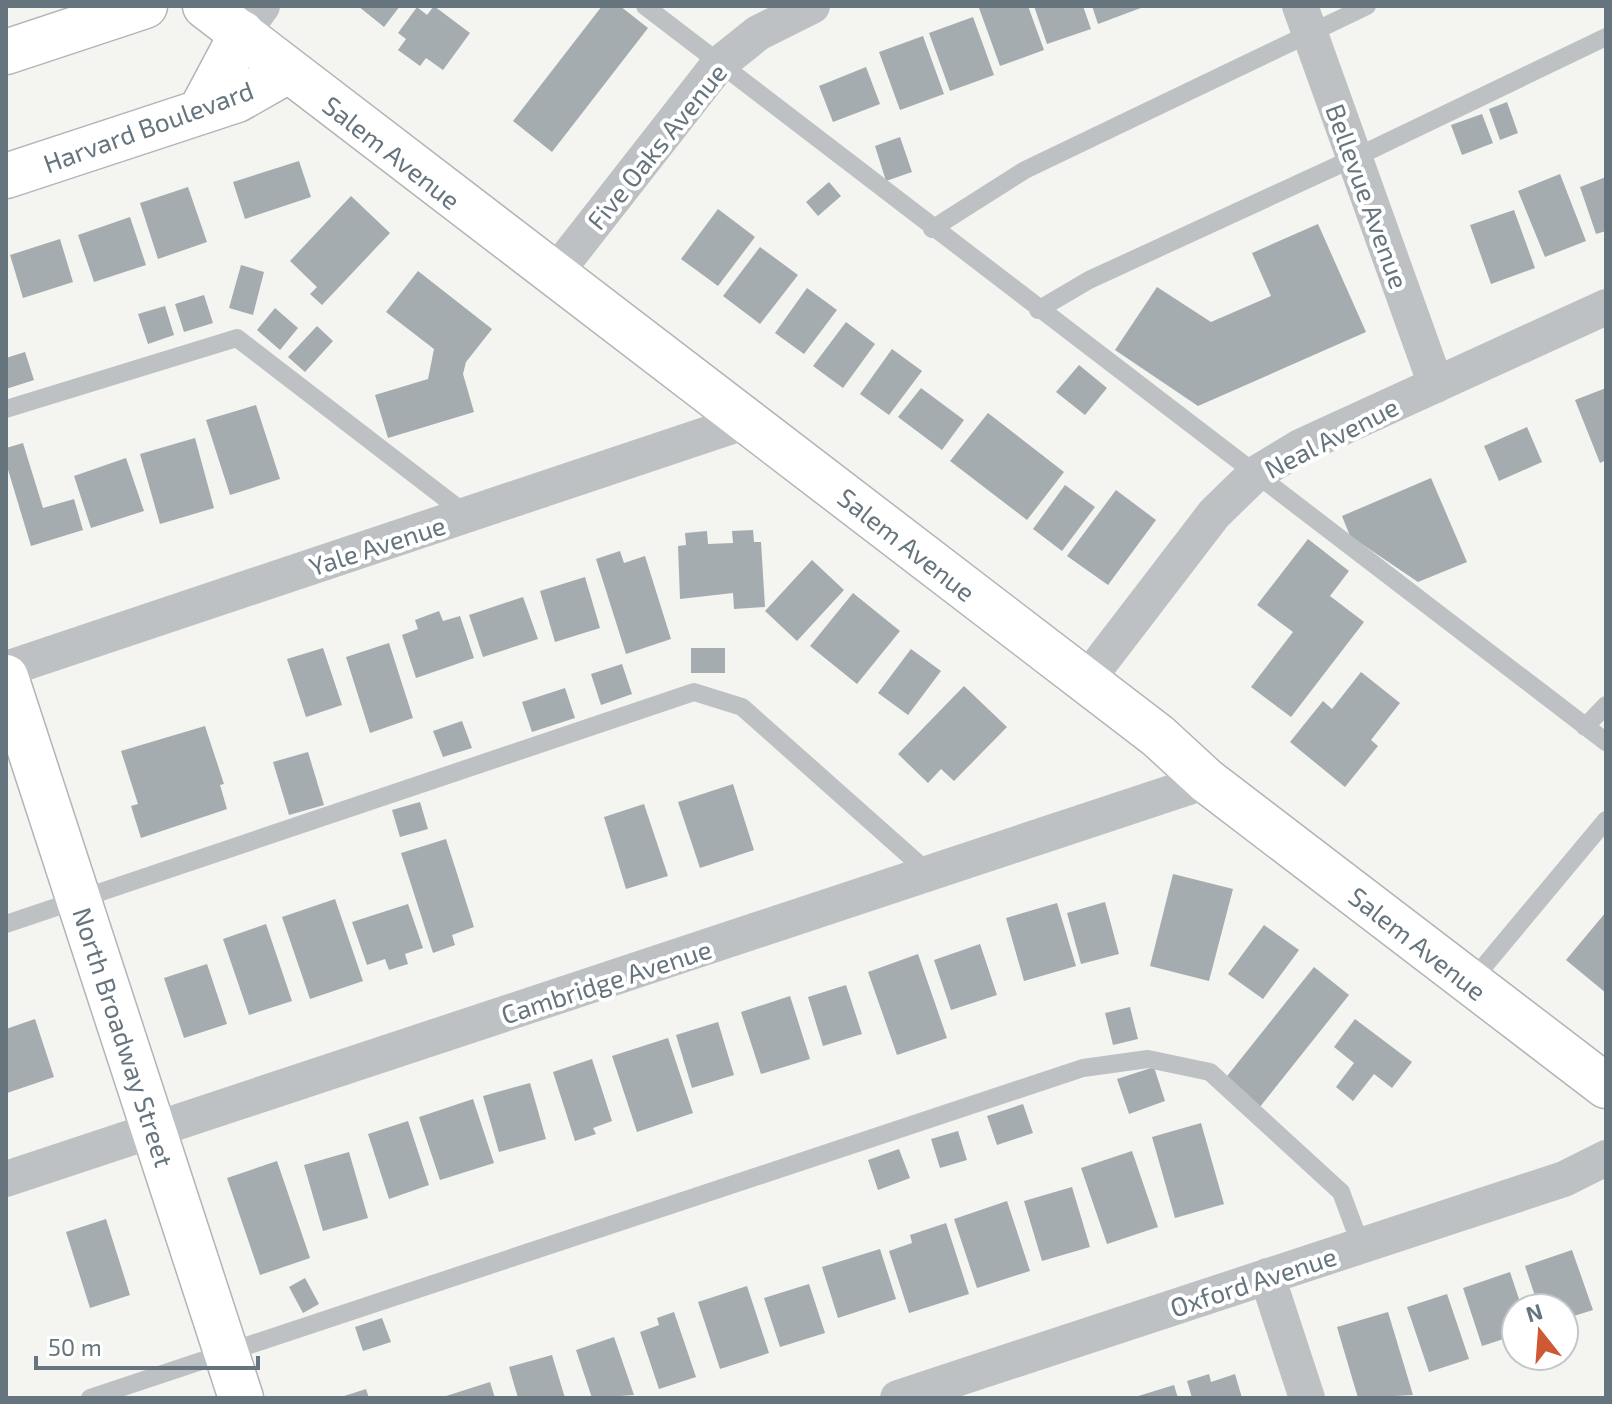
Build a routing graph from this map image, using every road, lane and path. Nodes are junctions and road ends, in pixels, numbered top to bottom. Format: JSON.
{"nodes":[{"id":1,"x":145,"y":6,"type":"edge"},
{"id":2,"x":205,"y":6,"type":"edge"},
{"id":3,"x":645,"y":6,"type":"edge"},
{"id":4,"x":812,"y":6,"type":"edge"},
{"id":5,"x":1367,"y":6,"type":"edge"},
{"id":6,"x":77,"y":18,"type":"edge"},
{"id":7,"x":252,"y":19,"type":"edge"},
{"id":8,"x":1305,"y":20,"type":"edge"},
{"id":9,"x":1606,"y":37,"type":"edge"},
{"id":10,"x":6,"y":52,"type":"edge"},
{"id":11,"x":718,"y":65,"type":"junction"},
{"id":12,"x":288,"y":71,"type":"junction"},
{"id":13,"x":200,"y":112,"type":"junction"},
{"id":14,"x":1354,"y":158,"type":"junction"},
{"id":15,"x":6,"y":176,"type":"edge"},
{"id":16,"x":932,"y":229,"type":"junction"},
{"id":17,"x":553,"y":276,"type":"junction"},
{"id":18,"x":1606,"y":307,"type":"edge"},
{"id":19,"x":1038,"y":310,"type":"junction"},
{"id":20,"x":1436,"y":385,"type":"junction"},
{"id":21,"x":6,"y":409,"type":"edge"},
{"id":22,"x":747,"y":421,"type":"junction"},
{"id":23,"x":1254,"y":475,"type":"junction"},
{"id":24,"x":467,"y":515,"type":"junction"},
{"id":25,"x":6,"y":669,"type":"edge"},
{"id":26,"x":6,"y":677,"type":"edge"},
{"id":27,"x":1086,"y":681,"type":"junction"},
{"id":28,"x":1606,"y":705,"type":"edge"},
{"id":29,"x":1585,"y":727,"type":"junction"},
{"id":30,"x":1606,"y":742,"type":"edge"},
{"id":31,"x":1207,"y":781,"type":"junction"},
{"id":32,"x":1606,"y":820,"type":"edge"},
{"id":33,"x":930,"y":874,"type":"junction"},
{"id":34,"x":79,"y":901,"type":"junction"},
{"id":35,"x":6,"y":924,"type":"edge"},
{"id":36,"x":1470,"y":983,"type":"junction"},
{"id":37,"x":1606,"y":1086,"type":"edge"},
{"id":38,"x":154,"y":1130,"type":"junction"},
{"id":39,"x":1606,"y":1158,"type":"edge"},
{"id":40,"x":6,"y":1179,"type":"edge"},
{"id":41,"x":1361,"y":1246,"type":"junction"},
{"id":42,"x":1267,"y":1276,"type":"junction"},
{"id":43,"x":227,"y":1353,"type":"junction"},
{"id":44,"x":90,"y":1398,"type":"edge"},
{"id":45,"x":241,"y":1398,"type":"edge"},
{"id":46,"x":898,"y":1398,"type":"edge"},
{"id":47,"x":1307,"y":1398,"type":"edge"}],
"edges":[{"from":1,"to":6,"type":"main road"},
{"from":2,"to":7,"type":"main road","name":"Salem Avenue"},
{"from":3,"to":11,"type":"lane"},
{"from":4,"to":11,"type":"street","name":"Five Oaks Avenue"},
{"from":5,"to":8,"type":"lane"},
{"from":6,"to":10,"type":"main road"},
{"from":7,"to":12,"type":"main road","name":"Salem Avenue"},
{"from":7,"to":13,"type":"main road"},
{"from":8,"to":14,"type":"street","name":"Bellevue Avenue"},
{"from":8,"to":16,"type":"lane"},
{"from":9,"to":14,"type":"lane"},
{"from":11,"to":16,"type":"lane"},
{"from":11,"to":17,"type":"street","name":"Five Oaks Avenue"},
{"from":12,"to":13,"type":"main road","name":"Harvard Boulevard"},
{"from":12,"to":17,"type":"main road","name":"Salem Avenue"},
{"from":13,"to":15,"type":"main road","name":"Harvard Boulevard"},
{"from":14,"to":19,"type":"lane"},
{"from":14,"to":20,"type":"street","name":"Bellevue Avenue"},
{"from":16,"to":19,"type":"lane"},
{"from":17,"to":22,"type":"main road","name":"Salem Avenue"},
{"from":18,"to":20,"type":"street","name":"Neal Avenue"},
{"from":19,"to":23,"type":"lane"},
{"from":20,"to":23,"type":"street","name":"Neal Avenue"},
{"from":21,"to":24,"type":"lane"},
{"from":22,"to":24,"type":"street","name":"Yale Avenue"},
{"from":22,"to":27,"type":"main road","name":"Salem Avenue"},
{"from":23,"to":27,"type":"street","name":"Neal Avenue"},
{"from":23,"to":29,"type":"lane"},
{"from":24,"to":25,"type":"street","name":"Yale Avenue"},
{"from":26,"to":34,"type":"main road","name":"North Broadway Street"},
{"from":27,"to":31,"type":"main road","name":"Salem Avenue"},
{"from":28,"to":29,"type":"lane"},
{"from":29,"to":30,"type":"lane"},
{"from":31,"to":33,"type":"street","name":"Cambridge Avenue"},
{"from":31,"to":36,"type":"main road","name":"Salem Avenue"},
{"from":32,"to":36,"type":"lane"},
{"from":33,"to":34,"type":"lane"},
{"from":33,"to":38,"type":"street","name":"Cambridge Avenue"},
{"from":34,"to":35,"type":"lane"},
{"from":34,"to":38,"type":"main road","name":"North Broadway Street"},
{"from":36,"to":37,"type":"main road","name":"Salem Avenue"},
{"from":38,"to":40,"type":"street","name":"Cambridge Avenue"},
{"from":38,"to":43,"type":"main road","name":"North Broadway Street"},
{"from":39,"to":41,"type":"street","name":"Oxford Avenue"},
{"from":41,"to":42,"type":"street","name":"Oxford Avenue"},
{"from":41,"to":43,"type":"lane"},
{"from":42,"to":46,"type":"street","name":"Oxford Avenue"},
{"from":42,"to":47,"type":"street"},
{"from":43,"to":44,"type":"lane"},
{"from":43,"to":45,"type":"main road","name":"North Broadway Street"}]}
